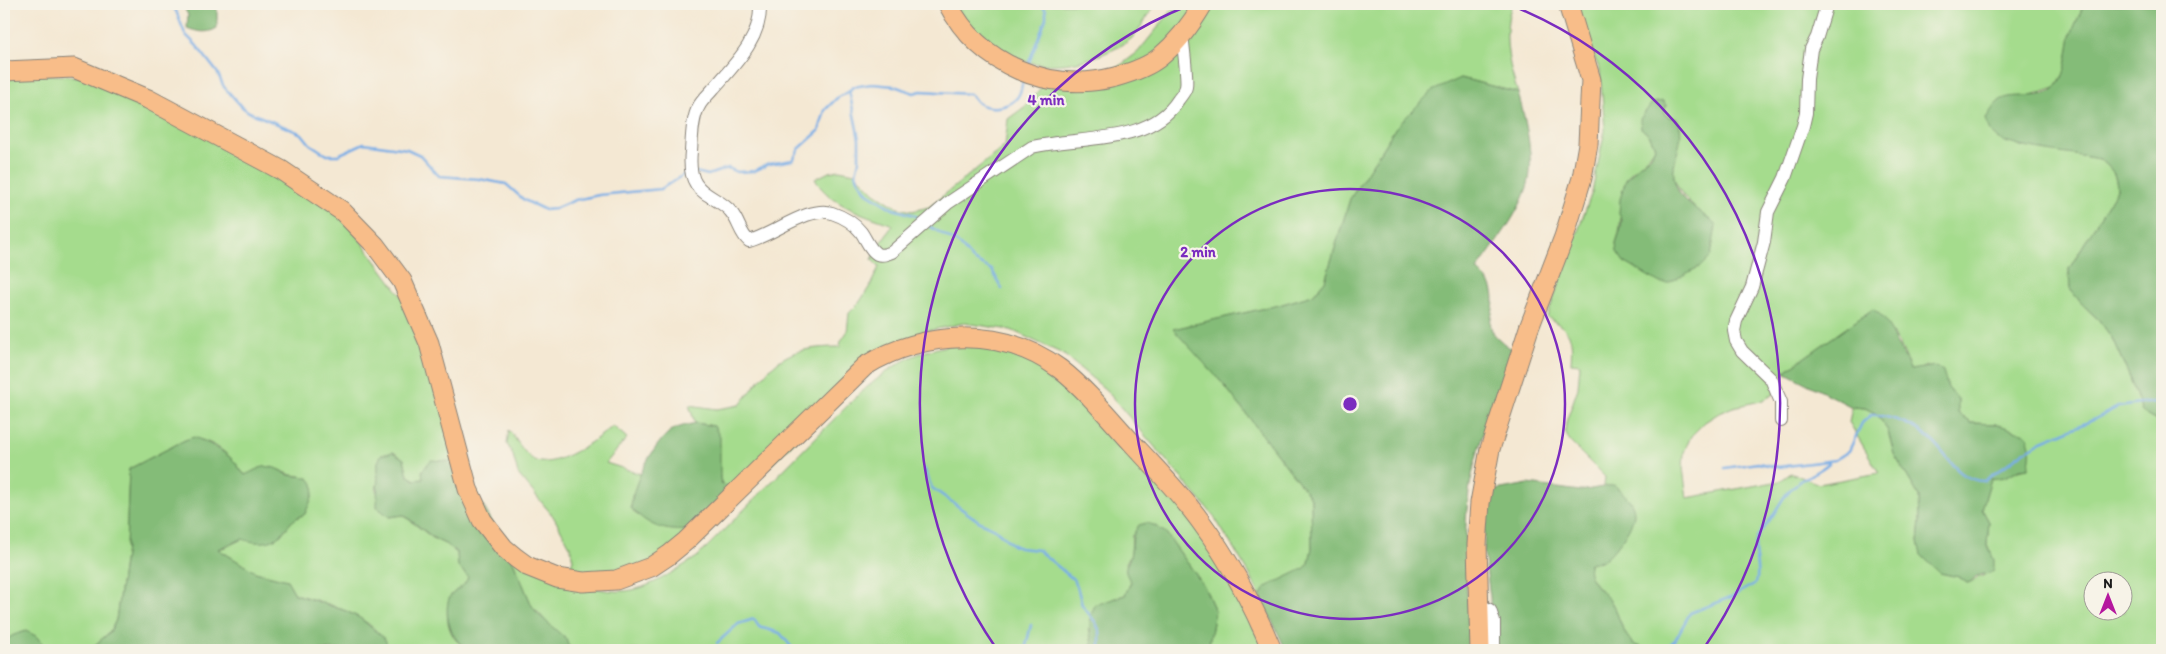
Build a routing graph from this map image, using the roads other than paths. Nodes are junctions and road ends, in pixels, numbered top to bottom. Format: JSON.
{"nodes":[{"id":1,"x":760,"y":4,"type":"edge"},
{"id":2,"x":948,"y":4,"type":"edge"},
{"id":3,"x":1203,"y":4,"type":"edge"},
{"id":4,"x":1568,"y":4,"type":"edge"},
{"id":5,"x":1827,"y":4,"type":"edge"},
{"id":6,"x":1182,"y":34,"type":"junction"},
{"id":7,"x":4,"y":71,"type":"edge"},
{"id":8,"x":1780,"y":421,"type":"dead end"},
{"id":9,"x":1478,"y":604,"type":"junction"},
{"id":10,"x":1272,"y":650,"type":"edge"},
{"id":11,"x":1480,"y":650,"type":"edge"},
{"id":12,"x":1494,"y":650,"type":"edge"}],
"edges":[{"from":1,"to":6,"type":"street"},
{"from":2,"to":6,"type":"highway"},
{"from":3,"to":6,"type":"highway"},
{"from":4,"to":9,"type":"highway"},
{"from":5,"to":8,"type":"street"},
{"from":7,"to":10,"type":"highway"},
{"from":9,"to":11,"type":"highway"},
{"from":9,"to":12,"type":"street"}]}
